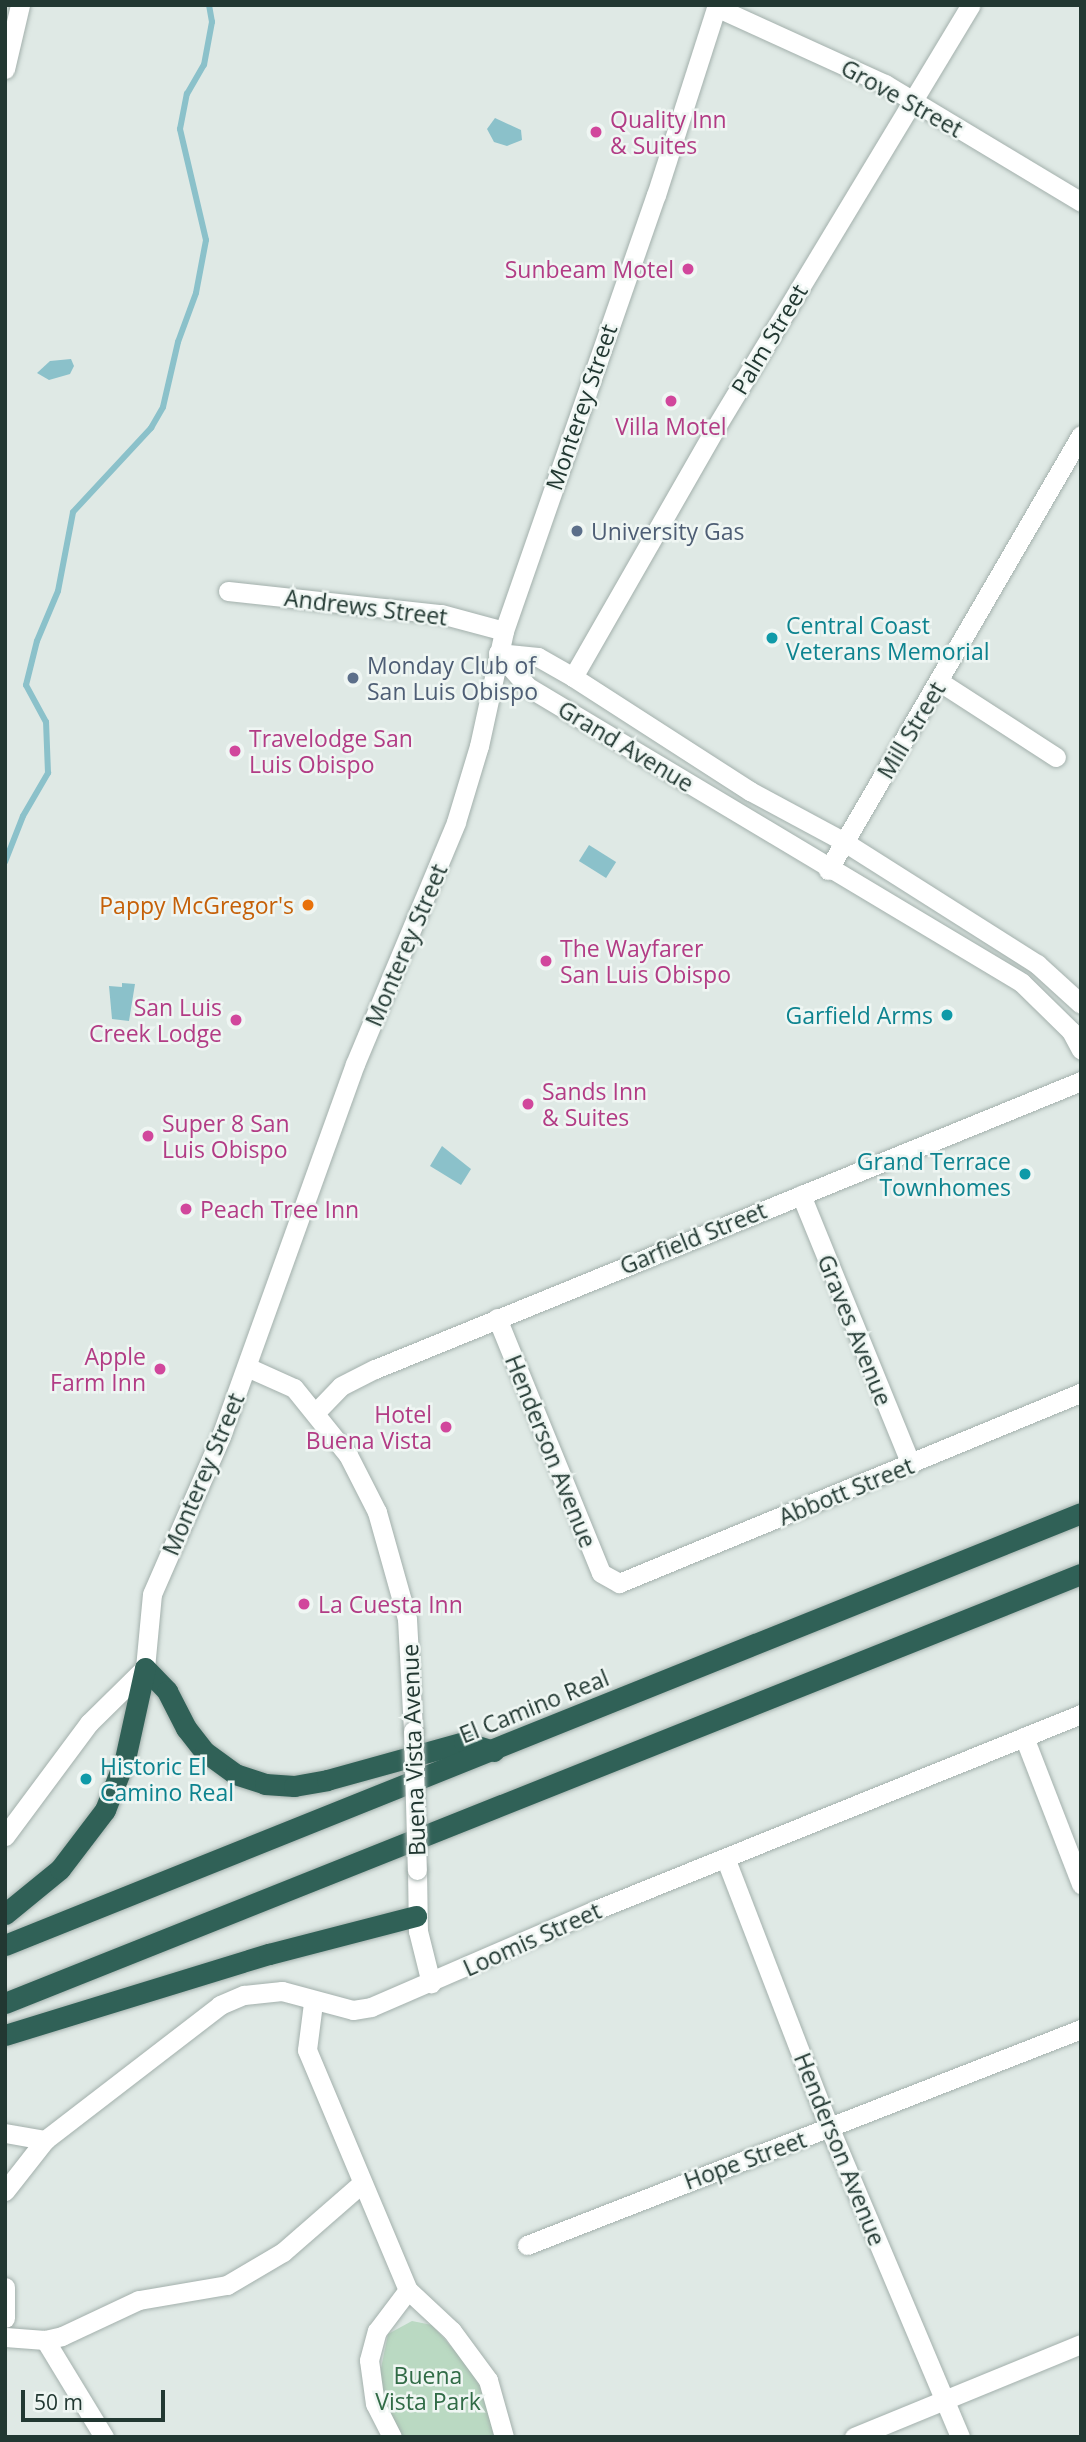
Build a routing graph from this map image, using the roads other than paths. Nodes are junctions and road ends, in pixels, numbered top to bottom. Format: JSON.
{"nodes":[{"id":1,"x":971,"y":5,"type":"edge"},
{"id":2,"x":716,"y":6,"type":"edge"},
{"id":3,"x":14,"y":16,"type":"edge"},
{"id":4,"x":5,"y":69,"type":"edge"},
{"id":5,"x":913,"y":101,"type":"junction"},
{"id":6,"x":1081,"y":202,"type":"edge"},
{"id":7,"x":1081,"y":435,"type":"edge"},
{"id":8,"x":228,"y":592,"type":"dead end"},
{"id":9,"x":504,"y":631,"type":"junction"},
{"id":10,"x":498,"y":653,"type":"junction"},
{"id":11,"x":573,"y":677,"type":"junction"},
{"id":12,"x":940,"y":682,"type":"junction"},
{"id":13,"x":1056,"y":757,"type":"dead end"},
{"id":14,"x":843,"y":841,"type":"junction"},
{"id":15,"x":828,"y":870,"type":"junction"},
{"id":16,"x":1081,"y":1004,"type":"edge"},
{"id":17,"x":1081,"y":1050,"type":"edge"},
{"id":18,"x":1081,"y":1081,"type":"edge"},
{"id":19,"x":801,"y":1195,"type":"junction"},
{"id":20,"x":497,"y":1318,"type":"junction"},
{"id":21,"x":247,"y":1367,"type":"junction"},
{"id":22,"x":1081,"y":1393,"type":"edge"},
{"id":23,"x":315,"y":1413,"type":"junction"},
{"id":24,"x":911,"y":1464,"type":"junction"},
{"id":25,"x":1081,"y":1513,"type":"edge"},
{"id":26,"x":1081,"y":1574,"type":"edge"},
{"id":27,"x":609,"y":1580,"type":"joint"},
{"id":28,"x":145,"y":1668,"type":"junction"},
{"id":29,"x":1081,"y":1714,"type":"edge"},
{"id":30,"x":1024,"y":1737,"type":"junction"},
{"id":31,"x":494,"y":1751,"type":"junction"},
{"id":32,"x":5,"y":1836,"type":"edge"},
{"id":33,"x":726,"y":1860,"type":"junction"},
{"id":34,"x":1081,"y":1884,"type":"edge"},
{"id":35,"x":5,"y":1914,"type":"edge"},
{"id":36,"x":416,"y":1916,"type":"junction"},
{"id":37,"x":5,"y":1945,"type":"edge"},
{"id":38,"x":431,"y":1983,"type":"junction"},
{"id":39,"x":5,"y":2003,"type":"edge"},
{"id":40,"x":313,"y":2003,"type":"junction"},
{"id":41,"x":1081,"y":2029,"type":"edge"},
{"id":42,"x":5,"y":2035,"type":"edge"},
{"id":43,"x":830,"y":2129,"type":"junction"},
{"id":44,"x":5,"y":2133,"type":"edge"},
{"id":45,"x":46,"y":2140,"type":"junction"},
{"id":46,"x":362,"y":2183,"type":"junction"},
{"id":47,"x":5,"y":2191,"type":"edge"},
{"id":48,"x":527,"y":2245,"type":"dead end"},
{"id":49,"x":5,"y":2287,"type":"edge"},
{"id":50,"x":408,"y":2290,"type":"junction"},
{"id":51,"x":5,"y":2318,"type":"edge"},
{"id":52,"x":5,"y":2337,"type":"edge"},
{"id":53,"x":45,"y":2340,"type":"junction"},
{"id":54,"x":1081,"y":2344,"type":"edge"},
{"id":55,"x":945,"y":2400,"type":"junction"},
{"id":56,"x":104,"y":2437,"type":"edge"},
{"id":57,"x":392,"y":2437,"type":"edge"},
{"id":58,"x":504,"y":2437,"type":"edge"},
{"id":59,"x":854,"y":2437,"type":"edge"},
{"id":60,"x":960,"y":2437,"type":"edge"}],
"edges":[{"from":1,"to":5,"type":"street","name":"Palm Street"},
{"from":2,"to":5,"type":"street","name":"Grove Street"},
{"from":2,"to":9,"type":"street","name":"Monterey Street"},
{"from":3,"to":4,"type":"street"},
{"from":5,"to":6,"type":"street","name":"Grove Street"},
{"from":5,"to":11,"type":"street","name":"Palm Street"},
{"from":7,"to":12,"type":"street","name":"Mill Street"},
{"from":8,"to":9,"type":"street","name":"Andrews Street"},
{"from":9,"to":10,"type":"street","name":"Monterey Street"},
{"from":10,"to":11,"type":"street","name":"Grand Avenue"},
{"from":10,"to":15,"type":"street","name":"Grand Avenue"},
{"from":10,"to":21,"type":"street","name":"Monterey Street"},
{"from":11,"to":14,"type":"street","name":"Grand Avenue"},
{"from":12,"to":13,"type":"street"},
{"from":12,"to":14,"type":"street","name":"Mill Street"},
{"from":14,"to":15,"type":"street","name":"Mill Street"},
{"from":14,"to":16,"type":"street","name":"Grand Avenue"},
{"from":15,"to":17,"type":"street","name":"Grand Avenue"},
{"from":18,"to":19,"type":"street","name":"Garfield Street"},
{"from":19,"to":20,"type":"street","name":"Garfield Street"},
{"from":19,"to":24,"type":"street","name":"Graves Avenue"},
{"from":20,"to":23,"type":"street","name":"Garfield Street"},
{"from":20,"to":27,"type":"street","name":"Henderson Avenue"},
{"from":21,"to":23,"type":"street","name":"Buena Vista Avenue"},
{"from":21,"to":28,"type":"street","name":"Monterey Street"},
{"from":22,"to":24,"type":"street","name":"Abbott Street"},
{"from":23,"to":36,"type":"street","name":"Buena Vista Avenue","bridge":true},
{"from":24,"to":27,"type":"street","name":"Abbott Street"},
{"from":25,"to":31,"type":"highway","name":"El Camino Real"},
{"from":26,"to":39,"type":"highway"},
{"from":28,"to":31,"type":"highway"},
{"from":28,"to":32,"type":"street"},
{"from":28,"to":35,"type":"highway"},
{"from":29,"to":30,"type":"street","name":"Loomis Street"},
{"from":30,"to":33,"type":"street","name":"Loomis Street"},
{"from":30,"to":34,"type":"street"},
{"from":31,"to":37,"type":"highway","name":"El Camino Real"},
{"from":33,"to":38,"type":"street","name":"Loomis Street"},
{"from":33,"to":43,"type":"street","name":"Henderson Avenue"},
{"from":36,"to":38,"type":"street","name":"Buena Vista Avenue"},
{"from":36,"to":42,"type":"highway"},
{"from":38,"to":40,"type":"street","name":"Loomis Street"},
{"from":40,"to":45,"type":"street","name":"Loomis Street"},
{"from":40,"to":46,"type":"street"},
{"from":41,"to":43,"type":"street","name":"Hope Street"},
{"from":43,"to":48,"type":"street","name":"Hope Street"},
{"from":43,"to":55,"type":"street","name":"Henderson Avenue"},
{"from":44,"to":45,"type":"street"},
{"from":45,"to":47,"type":"street","name":"Loomis Street"},
{"from":46,"to":50,"type":"street"},
{"from":46,"to":53,"type":"street"},
{"from":49,"to":51,"type":"street"},
{"from":50,"to":57,"type":"street"},
{"from":50,"to":58,"type":"street"},
{"from":52,"to":53,"type":"street"},
{"from":53,"to":56,"type":"street"},
{"from":54,"to":55,"type":"street"},
{"from":55,"to":59,"type":"street"},
{"from":55,"to":60,"type":"street","name":"Henderson Avenue"}]}
